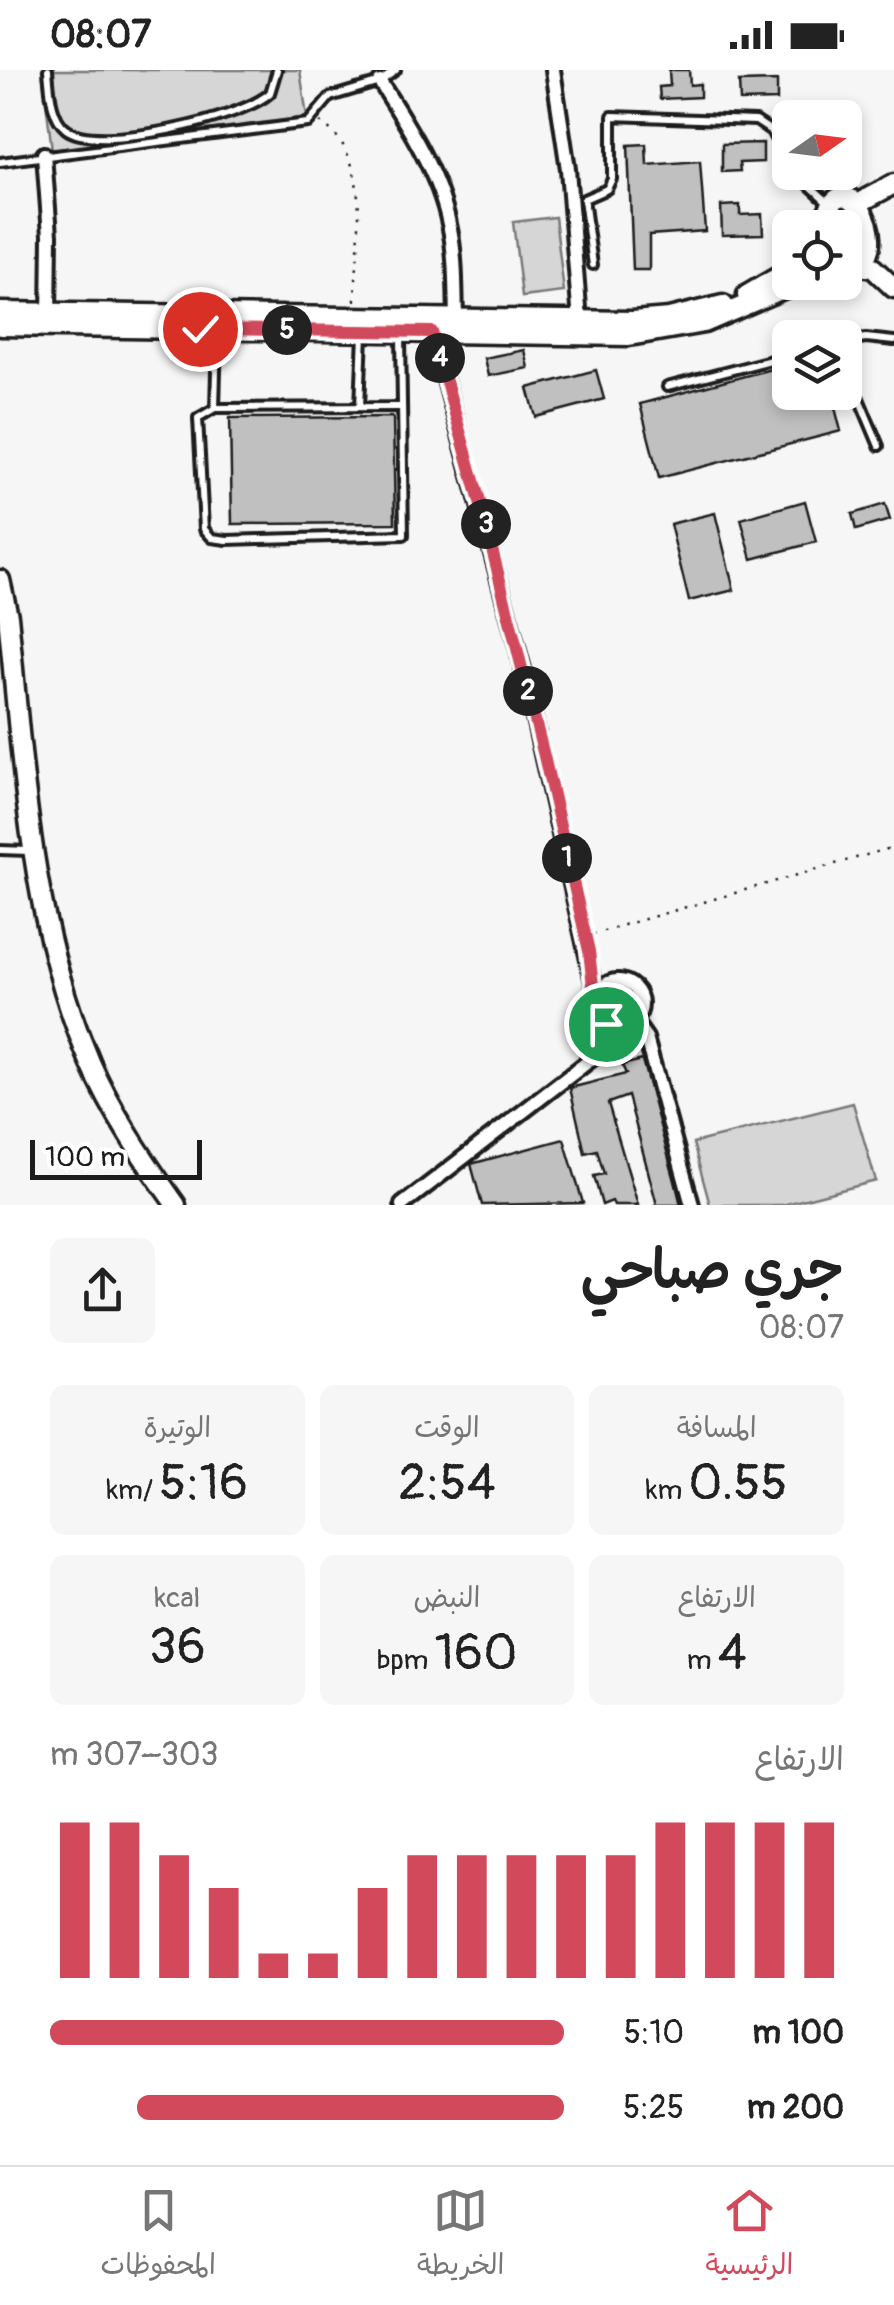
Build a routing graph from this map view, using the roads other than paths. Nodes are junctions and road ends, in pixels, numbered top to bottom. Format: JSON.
{"nodes":[{"id":1,"x":48,"y":70,"type":"edge"},
{"id":2,"x":276,"y":70,"type":"edge"},
{"id":3,"x":396,"y":70,"type":"edge"},
{"id":4,"x":553,"y":70,"type":"edge"},
{"id":5,"x":380,"y":82,"type":"junction"},
{"id":6,"x":772,"y":134,"type":"edge"},
{"id":7,"x":44,"y":154,"type":"junction"},
{"id":8,"x":0,"y":162,"type":"edge"},
{"id":9,"x":894,"y":184,"type":"edge"},
{"id":10,"x":814,"y":190,"type":"edge"},
{"id":11,"x":866,"y":199,"type":"junction"},
{"id":12,"x":832,"y":207,"type":"junction"},
{"id":13,"x":831,"y":210,"type":"edge"},
{"id":14,"x":862,"y":260,"type":"edge"},
{"id":15,"x":593,"y":265,"type":"dead end"},
{"id":16,"x":862,"y":267,"type":"edge"},
{"id":17,"x":772,"y":280,"type":"edge"},
{"id":18,"x":894,"y":288,"type":"edge"},
{"id":19,"x":772,"y":295,"type":"edge"},
{"id":20,"x":0,"y":312,"type":"edge"},
{"id":21,"x":456,"y":319,"type":"junction"},
{"id":22,"x":49,"y":320,"type":"junction"},
{"id":23,"x":580,"y":321,"type":"junction"},
{"id":24,"x":217,"y":322,"type":"junction"},
{"id":25,"x":360,"y":322,"type":"junction"},
{"id":26,"x":401,"y":325,"type":"junction"},
{"id":27,"x":0,"y":326,"type":"edge"},
{"id":28,"x":432,"y":332,"type":"junction"},
{"id":29,"x":862,"y":339,"type":"edge"},
{"id":30,"x":894,"y":342,"type":"edge"},
{"id":31,"x":772,"y":360,"type":"edge"},
{"id":32,"x":667,"y":387,"type":"dead end"},
{"id":33,"x":862,"y":406,"type":"edge"},
{"id":34,"x":360,"y":407,"type":"junction"},
{"id":35,"x":399,"y":407,"type":"junction"},
{"id":36,"x":216,"y":408,"type":"junction"},
{"id":37,"x":879,"y":446,"type":"dead end"},
{"id":38,"x":0,"y":580,"type":"edge"},
{"id":39,"x":0,"y":850,"type":"edge"},
{"id":40,"x":34,"y":851,"type":"junction"},
{"id":41,"x":587,"y":944,"type":"junction"},
{"id":42,"x":606,"y":984,"type":"junction"},
{"id":43,"x":596,"y":996,"type":"junction"},
{"id":44,"x":600,"y":1018,"type":"junction"},
{"id":45,"x":631,"y":1023,"type":"junction"},
{"id":46,"x":606,"y":1047,"type":"junction"},
{"id":47,"x":176,"y":1205,"type":"edge"},
{"id":48,"x":402,"y":1205,"type":"edge"},
{"id":49,"x":692,"y":1205,"type":"edge"}],
"edges":[{"from":1,"to":2,"type":"lane"},
{"from":3,"to":5,"type":"lane"},
{"from":4,"to":23,"type":"street"},
{"from":5,"to":7,"type":"lane"},
{"from":5,"to":21,"type":"street"},
{"from":6,"to":15,"type":"lane"},
{"from":7,"to":8,"type":"lane"},
{"from":7,"to":22,"type":"street"},
{"from":9,"to":11,"type":"street"},
{"from":10,"to":12,"type":"lane"},
{"from":11,"to":12,"type":"street"},
{"from":11,"to":14,"type":"street"},
{"from":12,"to":13,"type":"street"},
{"from":16,"to":18,"type":"street"},
{"from":17,"to":23,"type":"street"},
{"from":19,"to":28,"type":"street"},
{"from":20,"to":22,"type":"street"},
{"from":21,"to":23,"type":"street"},
{"from":21,"to":26,"type":"street"},
{"from":22,"to":24,"type":"street"},
{"from":22,"to":27,"type":"street"},
{"from":24,"to":25,"type":"street"},
{"from":24,"to":36,"type":"lane"},
{"from":25,"to":26,"type":"street"},
{"from":25,"to":34,"type":"lane"},
{"from":26,"to":28,"type":"street"},
{"from":26,"to":35,"type":"lane"},
{"from":28,"to":41,"type":"street"},
{"from":29,"to":30,"type":"lane"},
{"from":31,"to":32,"type":"lane"},
{"from":33,"to":37,"type":"lane"},
{"from":34,"to":35,"type":"lane"},
{"from":34,"to":36,"type":"lane"},
{"from":35,"to":36,"type":"lane"},
{"from":38,"to":40,"type":"street"},
{"from":39,"to":40,"type":"lane"},
{"from":40,"to":47,"type":"street"},
{"from":41,"to":42,"type":"street"},
{"from":41,"to":43,"type":"street"},
{"from":42,"to":43,"type":"street"},
{"from":42,"to":45,"type":"street"},
{"from":43,"to":44,"type":"street"},
{"from":44,"to":45,"type":"street"},
{"from":44,"to":46,"type":"street"},
{"from":45,"to":46,"type":"street"},
{"from":45,"to":49,"type":"street"},
{"from":46,"to":48,"type":"street"}]}
